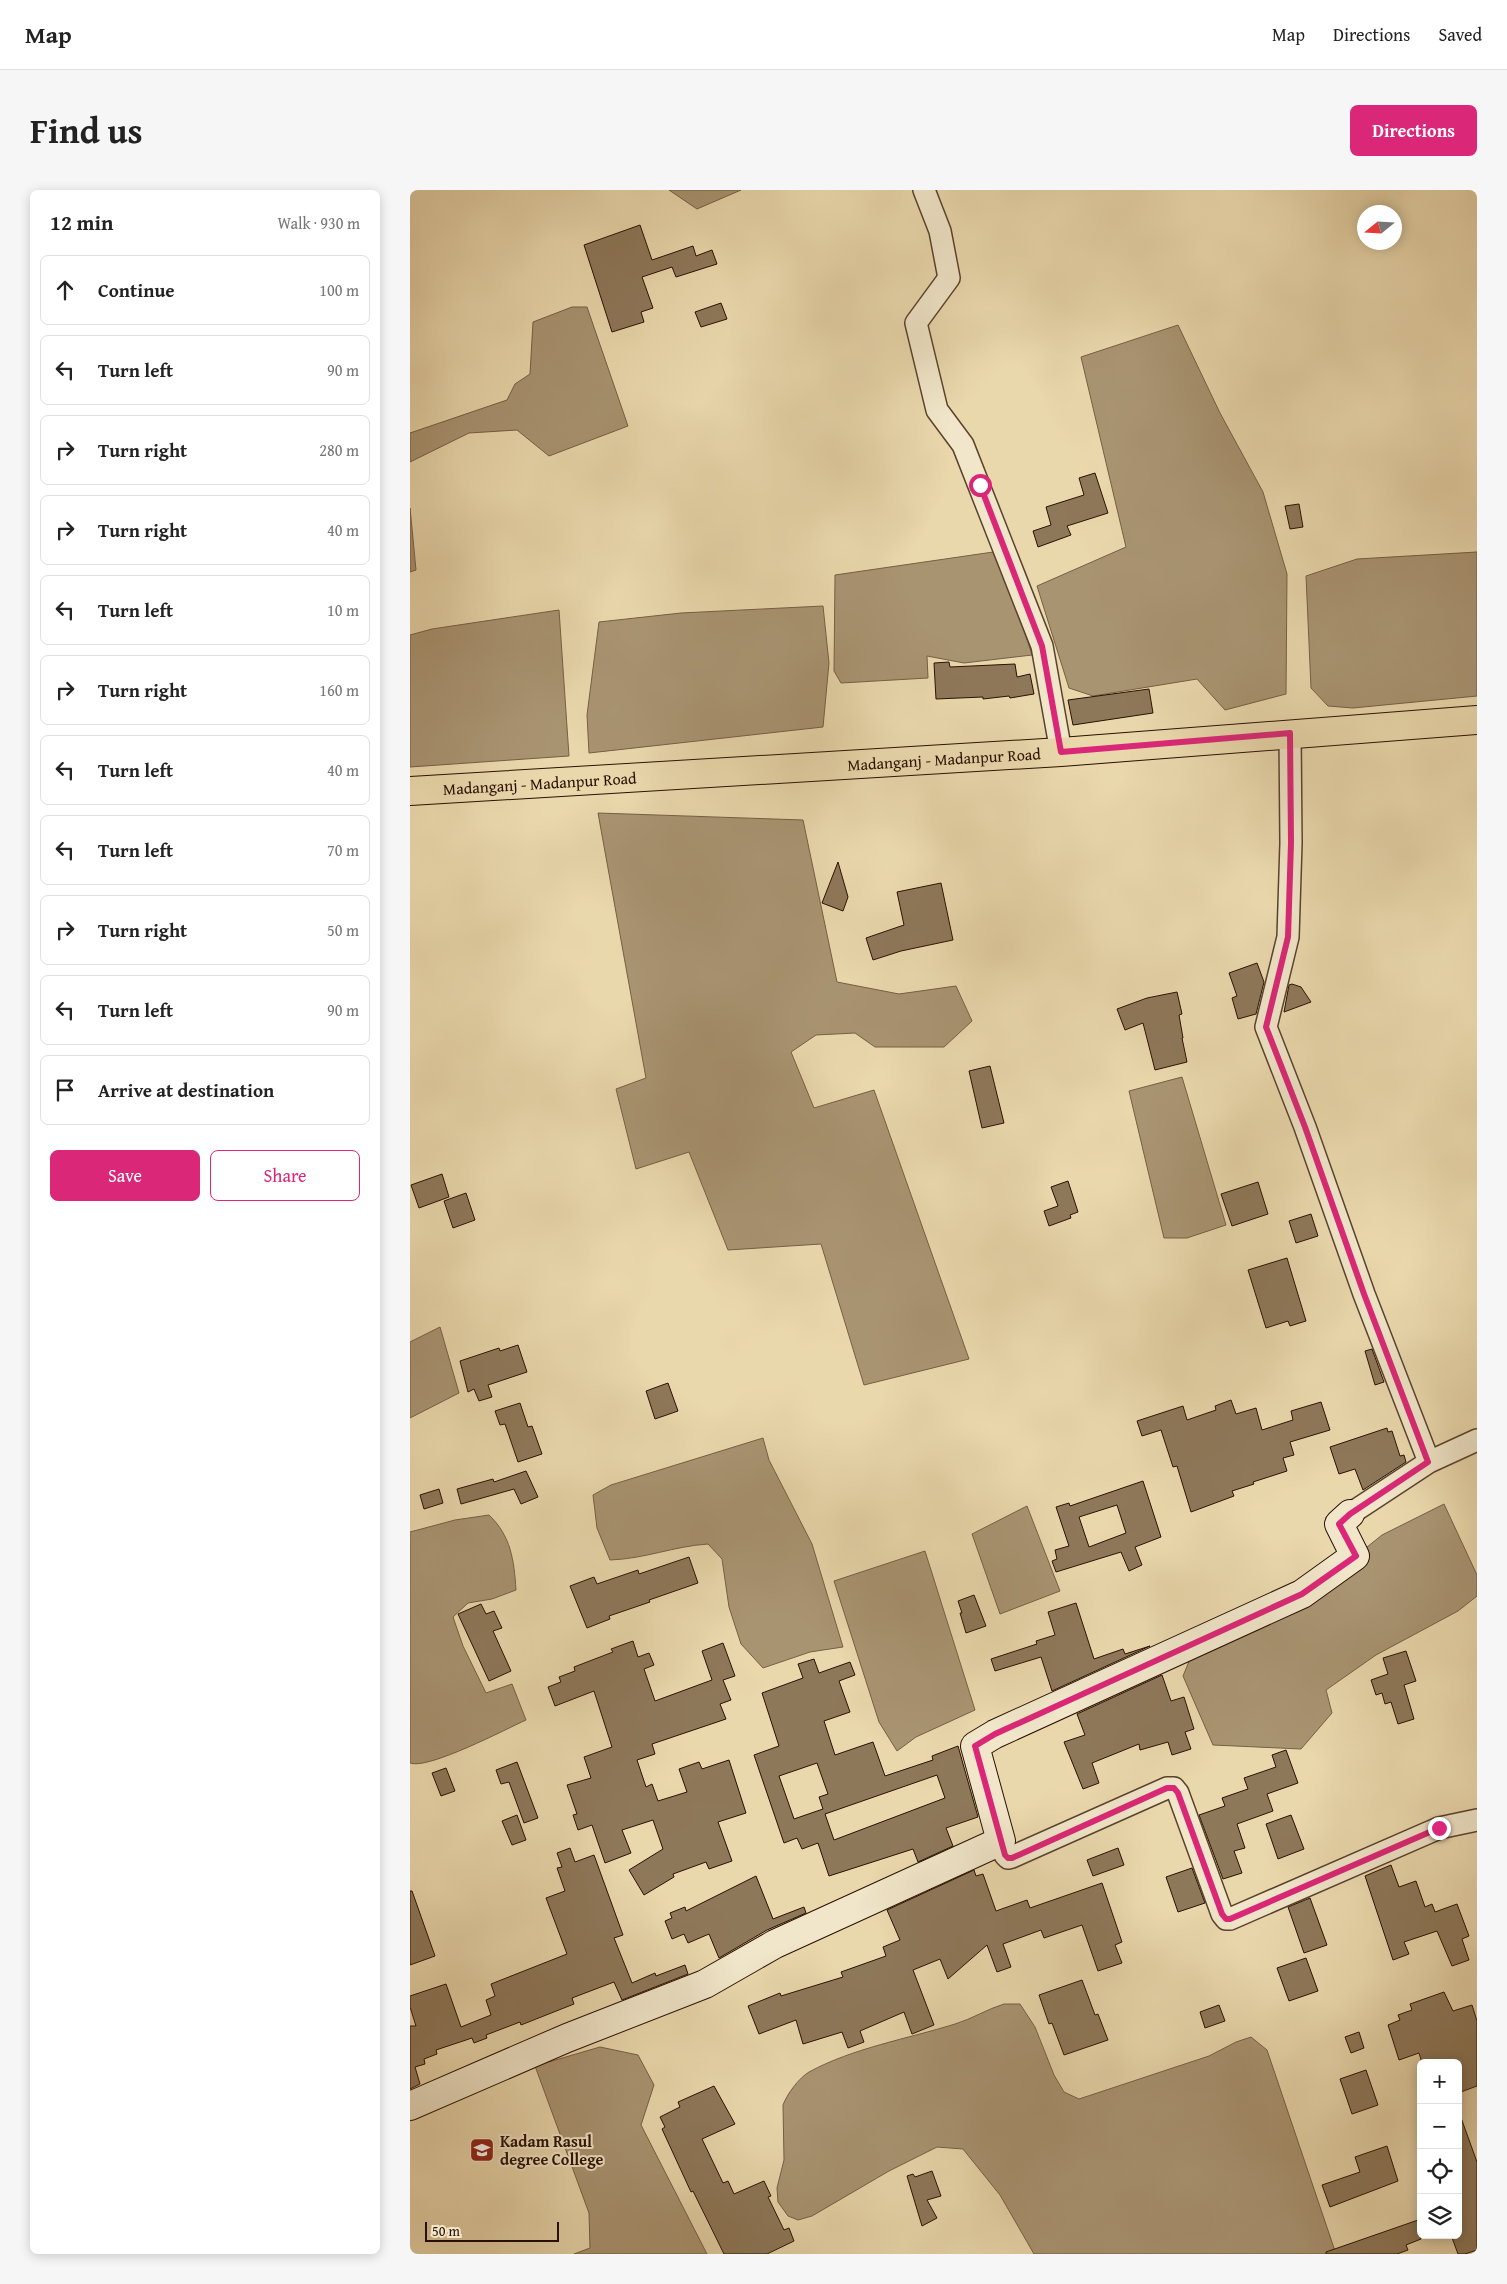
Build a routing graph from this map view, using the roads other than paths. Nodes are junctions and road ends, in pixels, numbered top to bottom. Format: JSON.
{"nodes":[{"id":1,"x":924,"y":190,"type":"edge"},
{"id":2,"x":1477,"y":720,"type":"edge"},
{"id":3,"x":1290,"y":733,"type":"junction"},
{"id":4,"x":1061,"y":752,"type":"junction"},
{"id":5,"x":410,"y":791,"type":"edge"},
{"id":6,"x":1477,"y":1440,"type":"edge"},
{"id":7,"x":1428,"y":1462,"type":"junction"},
{"id":8,"x":1350,"y":1514,"type":"joint"},
{"id":9,"x":1477,"y":1820,"type":"edge"},
{"id":10,"x":1001,"y":1841,"type":"junction"},
{"id":11,"x":410,"y":2106,"type":"edge"}],
"edges":[{"from":1,"to":4,"type":"street"},
{"from":2,"to":3,"type":"main road","name":"Madanganj - Madanpur Road"},
{"from":3,"to":4,"type":"main road","name":"Madanganj - Madanpur Road"},
{"from":3,"to":7,"type":"street"},
{"from":4,"to":5,"type":"main road","name":"Madanganj - Madanpur Road"},
{"from":6,"to":7,"type":"street"},
{"from":7,"to":8,"type":"street"},
{"from":8,"to":10,"type":"street"},
{"from":9,"to":10,"type":"street"},
{"from":10,"to":11,"type":"street"}]}
